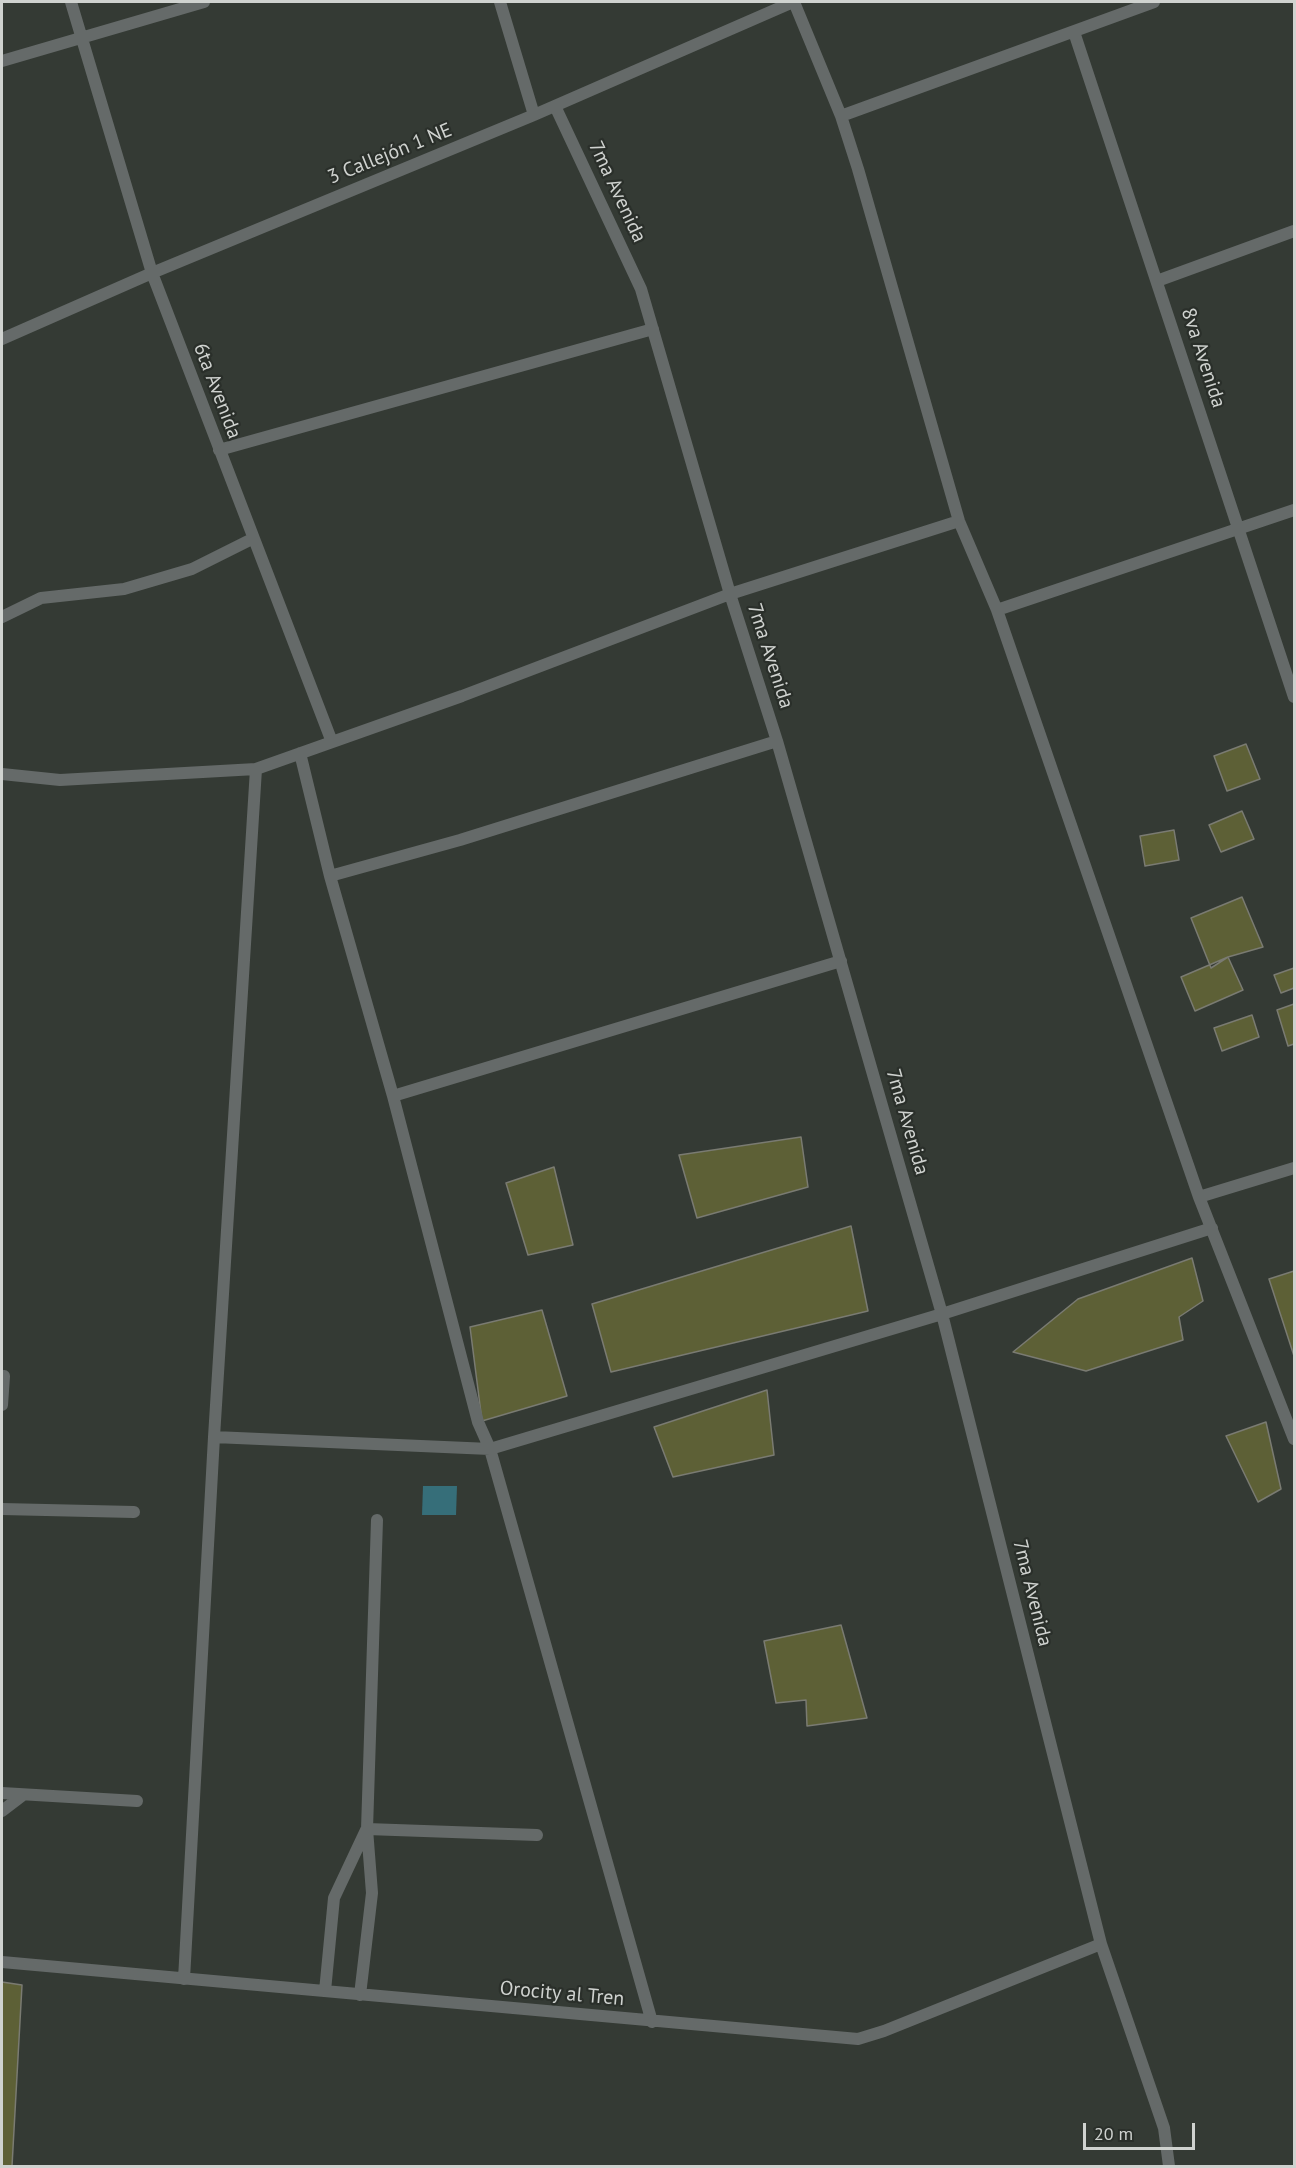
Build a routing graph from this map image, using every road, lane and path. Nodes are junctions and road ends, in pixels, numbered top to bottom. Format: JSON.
{"nodes":[{"id":1,"x":71,"y":2,"type":"edge"},
{"id":2,"x":204,"y":2,"type":"edge"},
{"id":3,"x":500,"y":2,"type":"edge"},
{"id":4,"x":794,"y":2,"type":"edge"},
{"id":5,"x":1154,"y":2,"type":"edge"},
{"id":6,"x":1074,"y":32,"type":"junction"},
{"id":7,"x":81,"y":38,"type":"junction"},
{"id":8,"x":2,"y":61,"type":"edge"},
{"id":9,"x":555,"y":106,"type":"junction"},
{"id":10,"x":534,"y":116,"type":"junction"},
{"id":11,"x":841,"y":116,"type":"junction"},
{"id":12,"x":1294,"y":231,"type":"edge"},
{"id":13,"x":152,"y":273,"type":"junction"},
{"id":14,"x":1156,"y":281,"type":"junction"},
{"id":15,"x":653,"y":329,"type":"junction"},
{"id":16,"x":2,"y":339,"type":"edge"},
{"id":17,"x":219,"y":450,"type":"junction"},
{"id":18,"x":1294,"y":510,"type":"edge"},
{"id":19,"x":959,"y":521,"type":"junction"},
{"id":20,"x":1239,"y":530,"type":"junction"},
{"id":21,"x":252,"y":538,"type":"junction"},
{"id":22,"x":729,"y":594,"type":"junction"},
{"id":23,"x":997,"y":610,"type":"junction"},
{"id":24,"x":2,"y":617,"type":"edge"},
{"id":25,"x":1294,"y":697,"type":"edge"},
{"id":26,"x":777,"y":741,"type":"junction"},
{"id":27,"x":332,"y":742,"type":"junction"},
{"id":28,"x":300,"y":753,"type":"junction"},
{"id":29,"x":256,"y":769,"type":"junction"},
{"id":30,"x":2,"y":774,"type":"edge"},
{"id":31,"x":330,"y":876,"type":"junction"},
{"id":32,"x":841,"y":961,"type":"junction"},
{"id":33,"x":393,"y":1096,"type":"junction"},
{"id":34,"x":1294,"y":1168,"type":"edge"},
{"id":35,"x":1199,"y":1197,"type":"junction"},
{"id":36,"x":1212,"y":1228,"type":"junction"},
{"id":37,"x":942,"y":1314,"type":"junction"},
{"id":38,"x":4,"y":1376,"type":"dead end"},
{"id":39,"x":2,"y":1405,"type":"edge"},
{"id":40,"x":214,"y":1437,"type":"junction"},
{"id":41,"x":1294,"y":1439,"type":"edge"},
{"id":42,"x":490,"y":1449,"type":"junction"},
{"id":43,"x":2,"y":1509,"type":"edge"},
{"id":44,"x":134,"y":1512,"type":"dead end"},
{"id":45,"x":378,"y":1520,"type":"dead end"},
{"id":46,"x":2,"y":1793,"type":"edge"},
{"id":47,"x":23,"y":1795,"type":"junction"},
{"id":48,"x":137,"y":1801,"type":"dead end"},
{"id":49,"x":2,"y":1811,"type":"edge"},
{"id":50,"x":367,"y":1829,"type":"junction"},
{"id":51,"x":537,"y":1835,"type":"dead end"},
{"id":52,"x":1101,"y":1944,"type":"junction"},
{"id":53,"x":2,"y":1962,"type":"edge"},
{"id":54,"x":184,"y":1979,"type":"junction"},
{"id":55,"x":325,"y":1991,"type":"junction"},
{"id":56,"x":360,"y":1995,"type":"junction"},
{"id":57,"x":652,"y":2022,"type":"junction"},
{"id":58,"x":1169,"y":2166,"type":"edge"}],
"edges":[{"from":1,"to":7,"type":"street","name":"6ta Avenida"},
{"from":2,"to":7,"type":"street"},
{"from":3,"to":10,"type":"street"},
{"from":4,"to":9,"type":"street","name":"3 Callejón 1 NE"},
{"from":4,"to":11,"type":"street"},
{"from":5,"to":6,"type":"street"},
{"from":6,"to":11,"type":"street"},
{"from":6,"to":14,"type":"street","name":"8va Avenida"},
{"from":7,"to":8,"type":"street"},
{"from":7,"to":13,"type":"street","name":"6ta Avenida"},
{"from":9,"to":10,"type":"street","name":"3 Callejón 1 NE"},
{"from":9,"to":15,"type":"street","name":"7ma Avenida"},
{"from":10,"to":13,"type":"street","name":"3 Callejón 1 NE"},
{"from":11,"to":19,"type":"street"},
{"from":12,"to":14,"type":"street"},
{"from":13,"to":16,"type":"street","name":"3 Callejón 1 NE"},
{"from":13,"to":17,"type":"street","name":"6ta Avenida"},
{"from":14,"to":20,"type":"street","name":"8va Avenida"},
{"from":15,"to":17,"type":"street"},
{"from":15,"to":22,"type":"street","name":"7ma Avenida"},
{"from":17,"to":21,"type":"street","name":"6ta Avenida"},
{"from":18,"to":20,"type":"street"},
{"from":19,"to":22,"type":"street"},
{"from":19,"to":23,"type":"street"},
{"from":20,"to":23,"type":"street"},
{"from":20,"to":25,"type":"street","name":"8va Avenida"},
{"from":21,"to":24,"type":"street"},
{"from":21,"to":27,"type":"street","name":"6ta Avenida"},
{"from":22,"to":26,"type":"street","name":"7ma Avenida"},
{"from":22,"to":27,"type":"street"},
{"from":23,"to":35,"type":"street"},
{"from":26,"to":31,"type":"street"},
{"from":26,"to":32,"type":"street","name":"7ma Avenida"},
{"from":27,"to":28,"type":"street"},
{"from":28,"to":29,"type":"street"},
{"from":28,"to":31,"type":"street"},
{"from":29,"to":30,"type":"street"},
{"from":29,"to":40,"type":"street"},
{"from":31,"to":33,"type":"street"},
{"from":32,"to":33,"type":"street"},
{"from":32,"to":37,"type":"street","name":"7ma Avenida"},
{"from":33,"to":42,"type":"street"},
{"from":34,"to":35,"type":"street"},
{"from":35,"to":36,"type":"street"},
{"from":36,"to":37,"type":"street"},
{"from":36,"to":41,"type":"street"},
{"from":37,"to":42,"type":"street"},
{"from":37,"to":52,"type":"street","name":"7ma Avenida"},
{"from":38,"to":39,"type":"street"},
{"from":40,"to":42,"type":"street"},
{"from":40,"to":54,"type":"street"},
{"from":42,"to":57,"type":"street"},
{"from":43,"to":44,"type":"street"},
{"from":45,"to":50,"type":"street"},
{"from":46,"to":47,"type":"street"},
{"from":47,"to":48,"type":"street"},
{"from":47,"to":49,"type":"street"},
{"from":50,"to":51,"type":"street"},
{"from":50,"to":55,"type":"street"},
{"from":50,"to":56,"type":"street"},
{"from":52,"to":57,"type":"street","name":"Orocity al Tren"},
{"from":52,"to":58,"type":"street","name":"7ma Avenida"},
{"from":53,"to":54,"type":"street","name":"Orocity al Tren"},
{"from":54,"to":55,"type":"street","name":"Orocity al Tren"},
{"from":55,"to":56,"type":"street","name":"Orocity al Tren"},
{"from":56,"to":57,"type":"street","name":"Orocity al Tren"}]}
